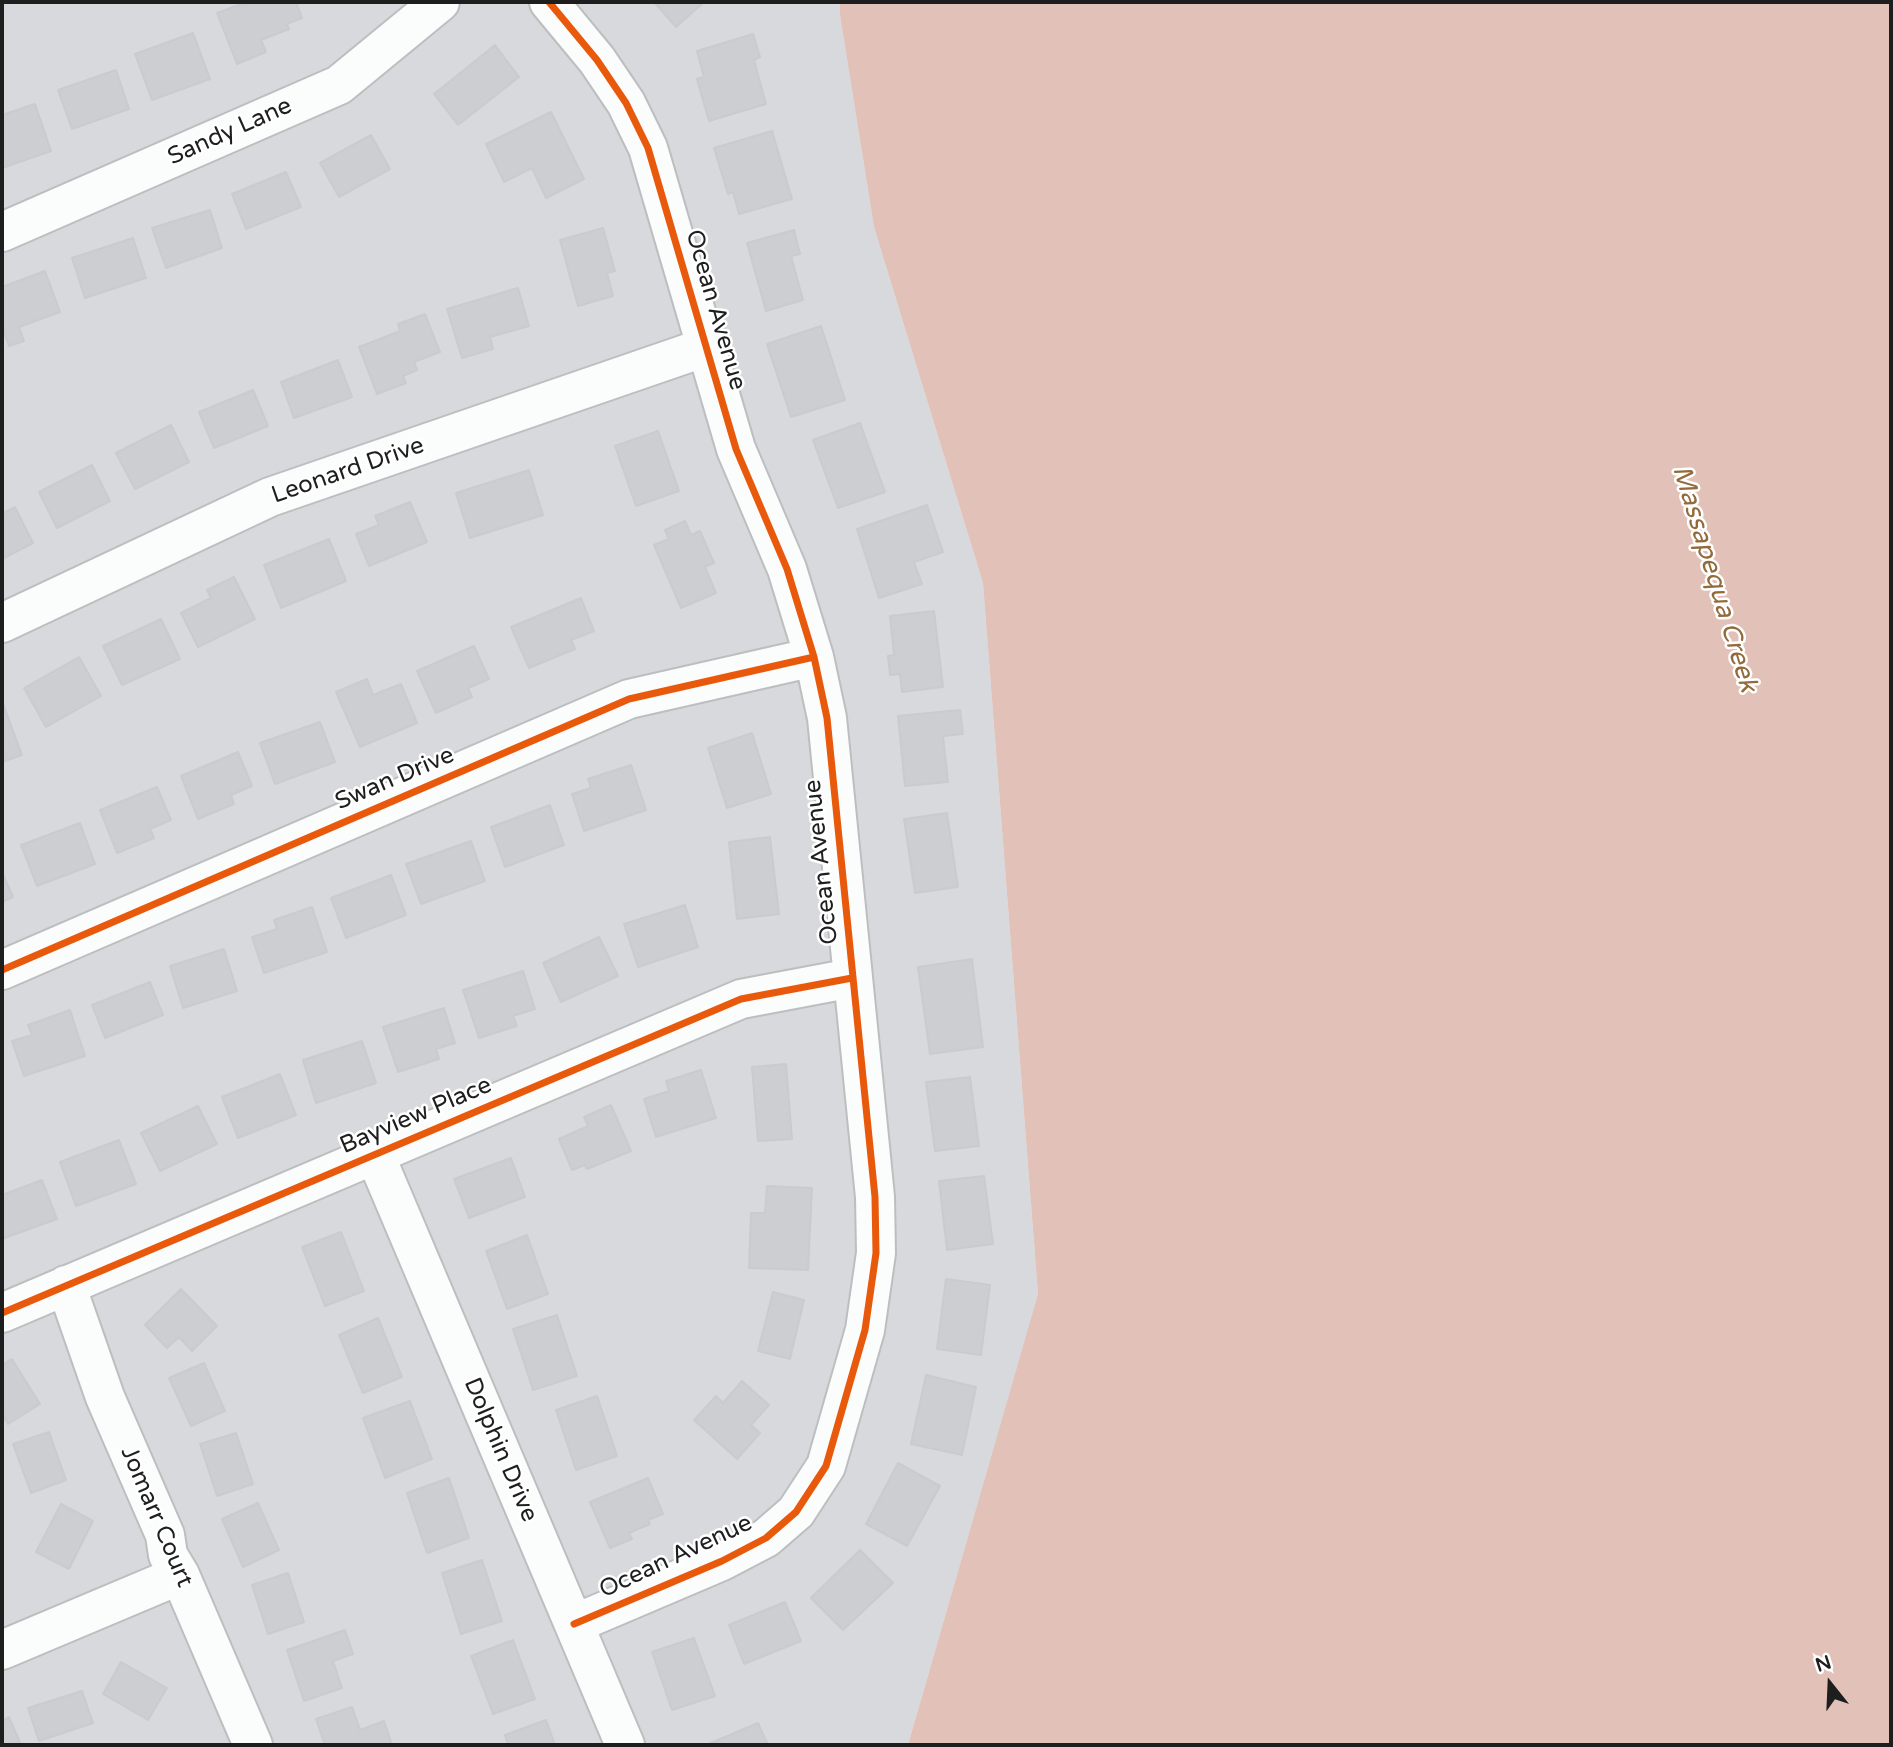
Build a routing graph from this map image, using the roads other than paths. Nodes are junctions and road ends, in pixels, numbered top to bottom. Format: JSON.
{"nodes":[{"id":1,"x":440,"y":2,"type":"edge"},
{"id":2,"x":549,"y":2,"type":"edge"},
{"id":3,"x":2,"y":232,"type":"edge"},
{"id":4,"x":706,"y":347,"type":"junction"},
{"id":5,"x":2,"y":623,"type":"edge"},
{"id":6,"x":814,"y":657,"type":"junction"},
{"id":7,"x":2,"y":970,"type":"edge"},
{"id":8,"x":852,"y":978,"type":"junction"},
{"id":9,"x":375,"y":1155,"type":"junction"},
{"id":10,"x":66,"y":1285,"type":"junction"},
{"id":11,"x":2,"y":1312,"type":"edge"},
{"id":12,"x":180,"y":1575,"type":"junction"},
{"id":13,"x":574,"y":1624,"type":"junction"},
{"id":14,"x":2,"y":1650,"type":"edge"},
{"id":15,"x":253,"y":1745,"type":"edge"},
{"id":16,"x":625,"y":1745,"type":"edge"}],
"edges":[{"from":1,"to":3,"type":"street","name":"Sandy Lane"},
{"from":2,"to":4,"type":"street","name":"Ocean Avenue"},
{"from":4,"to":5,"type":"street","name":"Leonard Drive"},
{"from":4,"to":6,"type":"street","name":"Ocean Avenue"},
{"from":6,"to":7,"type":"street","name":"Swan Drive"},
{"from":6,"to":8,"type":"street","name":"Ocean Avenue"},
{"from":8,"to":9,"type":"street","name":"Bayview Place"},
{"from":8,"to":13,"type":"street","name":"Ocean Avenue"},
{"from":9,"to":10,"type":"street","name":"Bayview Place"},
{"from":9,"to":13,"type":"street","name":"Dolphin Drive"},
{"from":10,"to":11,"type":"street","name":"Bayview Place"},
{"from":10,"to":12,"type":"street","name":"Jomarr Court"},
{"from":12,"to":14,"type":"street"},
{"from":12,"to":15,"type":"street","name":"Jomarr Court"},
{"from":13,"to":16,"type":"street","name":"Dolphin Drive"}]}
